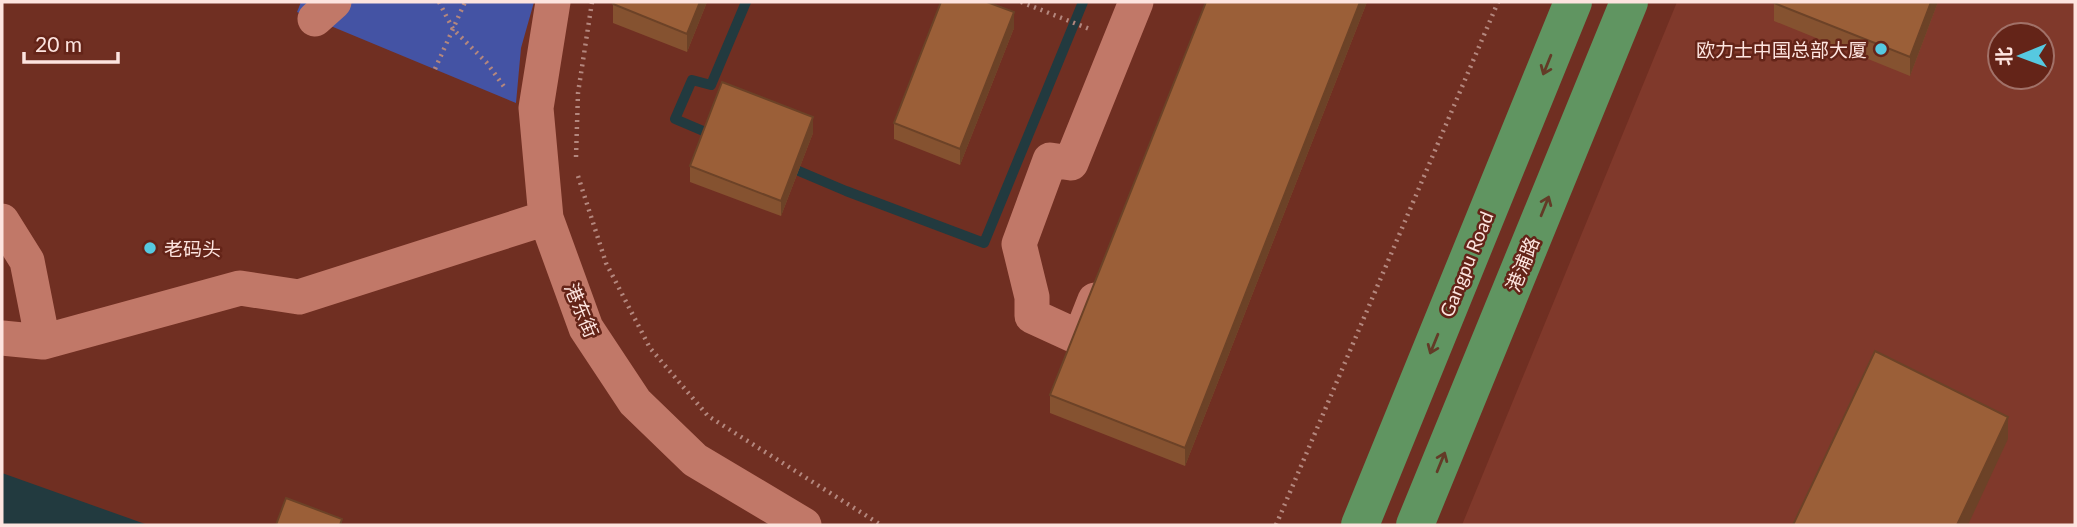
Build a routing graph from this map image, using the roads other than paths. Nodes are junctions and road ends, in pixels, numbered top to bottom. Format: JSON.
{"nodes":[{"id":1,"x":554,"y":2,"type":"edge"},
{"id":2,"x":1136,"y":2,"type":"edge"},
{"id":3,"x":1573,"y":2,"type":"edge"},
{"id":4,"x":1629,"y":2,"type":"edge"},
{"id":5,"x":546,"y":218,"type":"junction"},
{"id":6,"x":2,"y":221,"type":"edge"},
{"id":7,"x":1105,"y":273,"type":"edge"},
{"id":8,"x":2,"y":338,"type":"edge"},
{"id":9,"x":43,"y":342,"type":"junction"},
{"id":10,"x":804,"y":525,"type":"edge"},
{"id":11,"x":1360,"y":525,"type":"edge"},
{"id":12,"x":1415,"y":525,"type":"edge"}],
"edges":[{"from":1,"to":5,"type":"street","name":"港东街"},
{"from":2,"to":7,"type":"street"},
{"from":3,"to":11,"type":"main road","name":"Gangpu Road","one_way":true},
{"from":12,"to":4,"type":"main road","name":"港浦路","one_way":true},
{"from":5,"to":9,"type":"street"},
{"from":5,"to":10,"type":"street","name":"港东街"},
{"from":6,"to":9,"type":"street"},
{"from":8,"to":9,"type":"street"}]}
